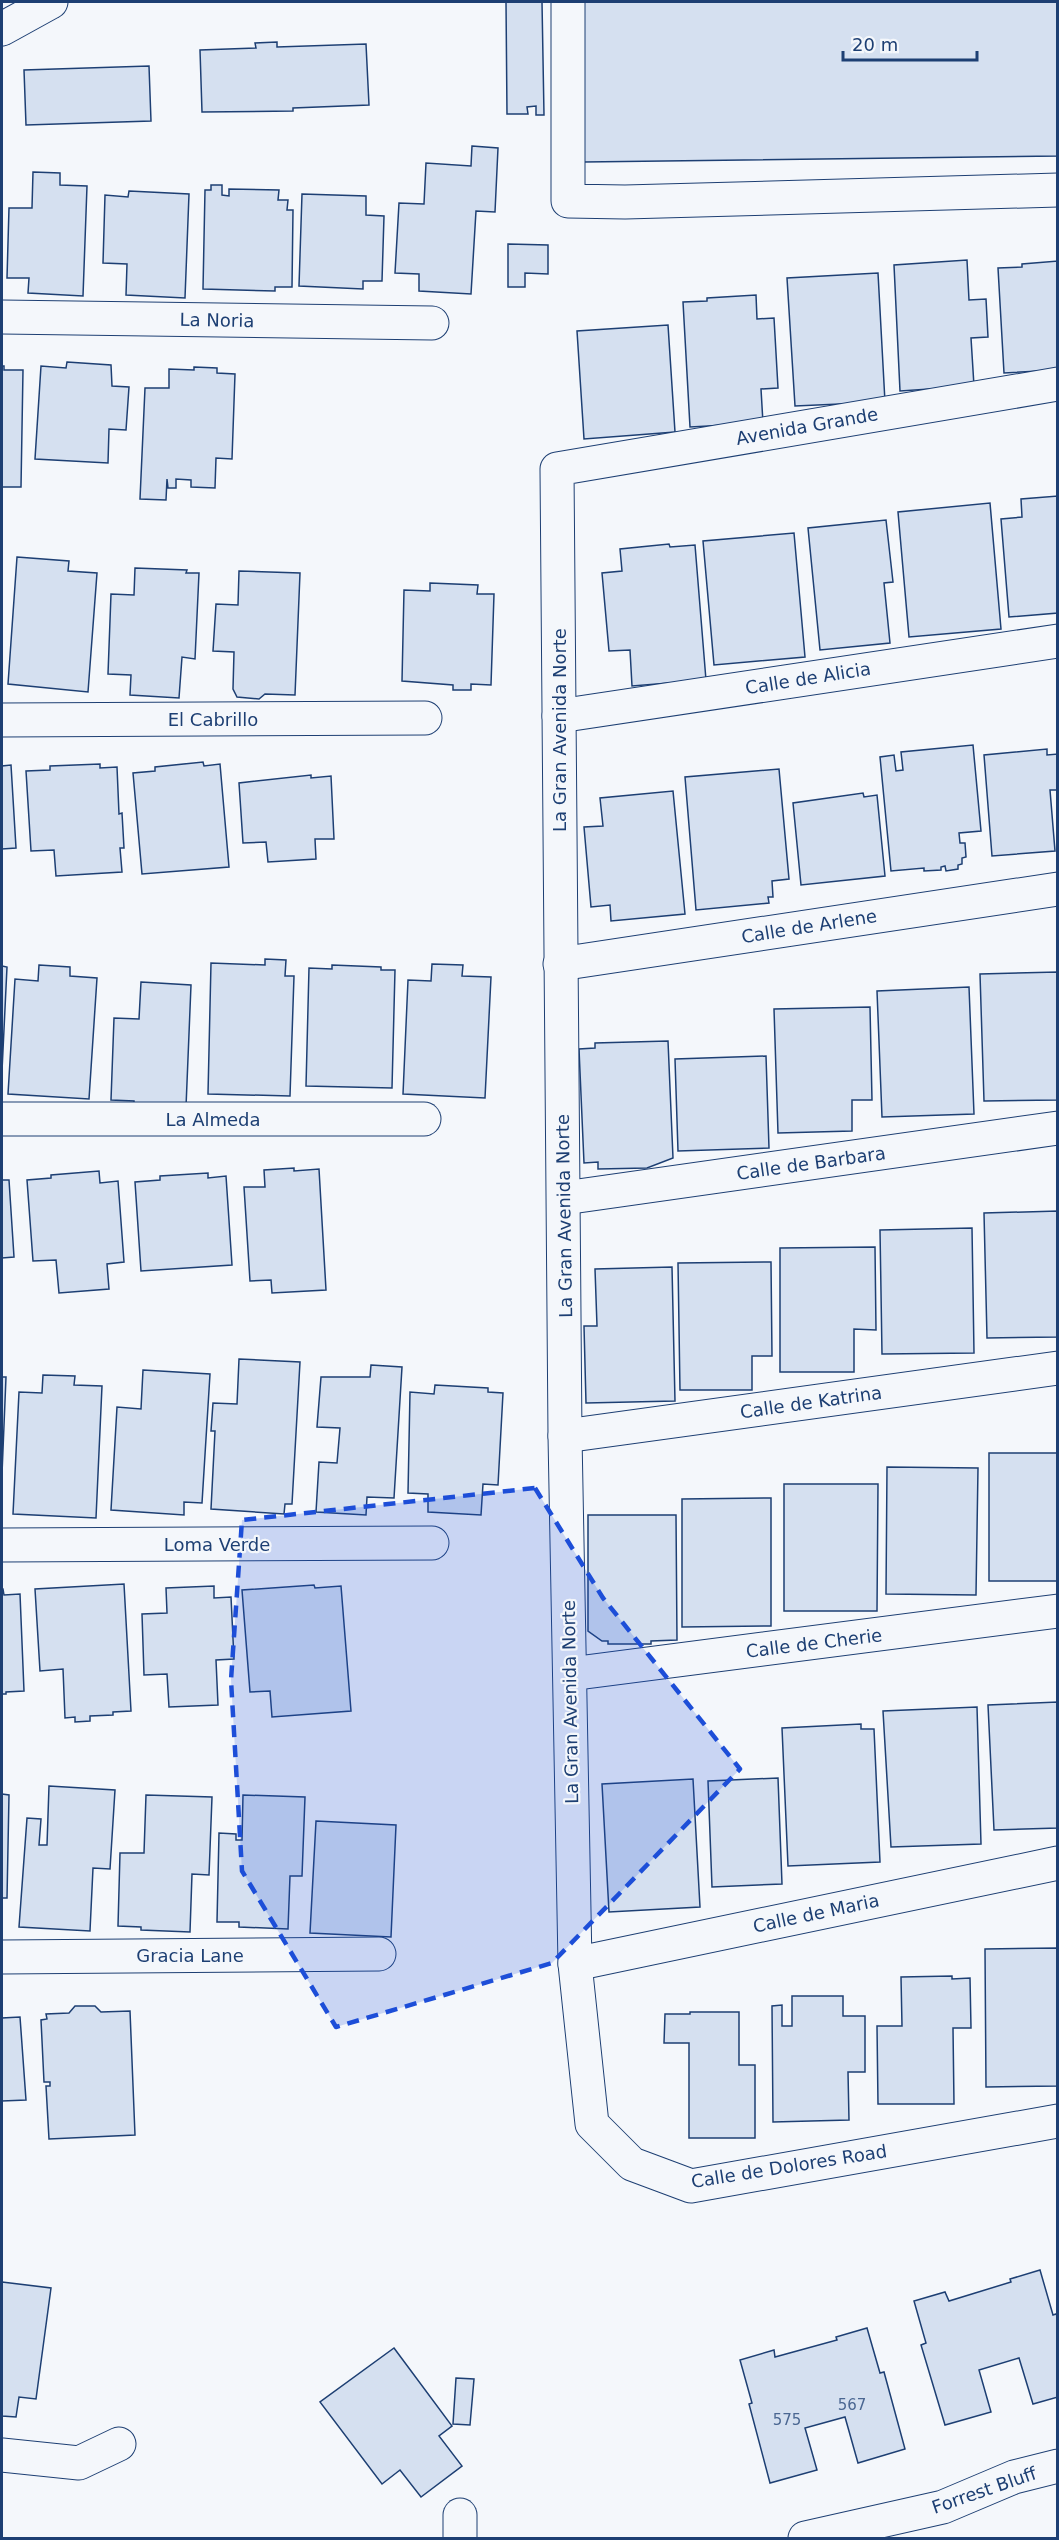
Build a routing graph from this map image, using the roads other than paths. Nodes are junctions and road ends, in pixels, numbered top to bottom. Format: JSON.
{"nodes":[{"id":1,"x":51,"y":2,"type":"edge"},
{"id":2,"x":568,"y":2,"type":"edge"},
{"id":3,"x":2,"y":29,"type":"edge"},
{"id":4,"x":1058,"y":190,"type":"edge"},
{"id":5,"x":2,"y":317,"type":"edge"},
{"id":6,"x":432,"y":323,"type":"dead end"},
{"id":7,"x":1058,"y":384,"type":"edge"},
{"id":8,"x":557,"y":468,"type":"joint"},
{"id":9,"x":1058,"y":641,"type":"edge"},
{"id":10,"x":559,"y":716,"type":"junction"},
{"id":11,"x":425,"y":718,"type":"dead end"},
{"id":12,"x":2,"y":720,"type":"edge"},
{"id":13,"x":1058,"y":889,"type":"edge"},
{"id":14,"x":560,"y":964,"type":"junction"},
{"id":15,"x":2,"y":1119,"type":"edge"},
{"id":16,"x":424,"y":1119,"type":"dead end"},
{"id":17,"x":1058,"y":1128,"type":"edge"},
{"id":18,"x":564,"y":1198,"type":"junction"},
{"id":19,"x":1058,"y":1368,"type":"edge"},
{"id":20,"x":565,"y":1436,"type":"junction"},
{"id":21,"x":432,"y":1543,"type":"dead end"},
{"id":22,"x":2,"y":1545,"type":"edge"},
{"id":23,"x":1058,"y":1611,"type":"edge"},
{"id":24,"x":570,"y":1674,"type":"junction"},
{"id":25,"x":1058,"y":1863,"type":"edge"},
{"id":26,"x":379,"y":1954,"type":"dead end"},
{"id":27,"x":2,"y":1957,"type":"edge"},
{"id":28,"x":575,"y":1964,"type":"junction"},
{"id":29,"x":1058,"y":2121,"type":"edge"},
{"id":30,"x":118,"y":2444,"type":"dead end"},
{"id":31,"x":2,"y":2455,"type":"edge"},
{"id":32,"x":1058,"y":2466,"type":"edge"},
{"id":33,"x":805,"y":2538,"type":"edge"}],
"edges":[{"from":1,"to":3,"type":"street"},
{"from":2,"to":4,"type":"street"},
{"from":5,"to":6,"type":"street","name":"La Noria"},
{"from":7,"to":8,"type":"street","name":"Avenida Grande"},
{"from":8,"to":10,"type":"street","name":"La Gran Avenida Norte"},
{"from":9,"to":10,"type":"street","name":"Calle de Alicia"},
{"from":10,"to":14,"type":"street","name":"La Gran Avenida Norte"},
{"from":11,"to":12,"type":"street","name":"El Cabrillo"},
{"from":13,"to":14,"type":"street","name":"Calle de Arlene"},
{"from":14,"to":18,"type":"street","name":"La Gran Avenida Norte"},
{"from":15,"to":16,"type":"street","name":"La Almeda"},
{"from":17,"to":18,"type":"street","name":"Calle de Barbara"},
{"from":18,"to":20,"type":"street","name":"La Gran Avenida Norte"},
{"from":19,"to":20,"type":"street","name":"Calle de Katrina"},
{"from":20,"to":24,"type":"street","name":"La Gran Avenida Norte"},
{"from":21,"to":22,"type":"street","name":"Loma Verde"},
{"from":23,"to":24,"type":"street","name":"Calle de Cherie"},
{"from":24,"to":28,"type":"street","name":"La Gran Avenida Norte"},
{"from":25,"to":28,"type":"street","name":"Calle de Maria"},
{"from":26,"to":27,"type":"street","name":"Gracia Lane"},
{"from":28,"to":29,"type":"street","name":"Calle de Dolores Road"},
{"from":30,"to":31,"type":"street"},
{"from":32,"to":33,"type":"street","name":"Forrest Bluff"}]}
